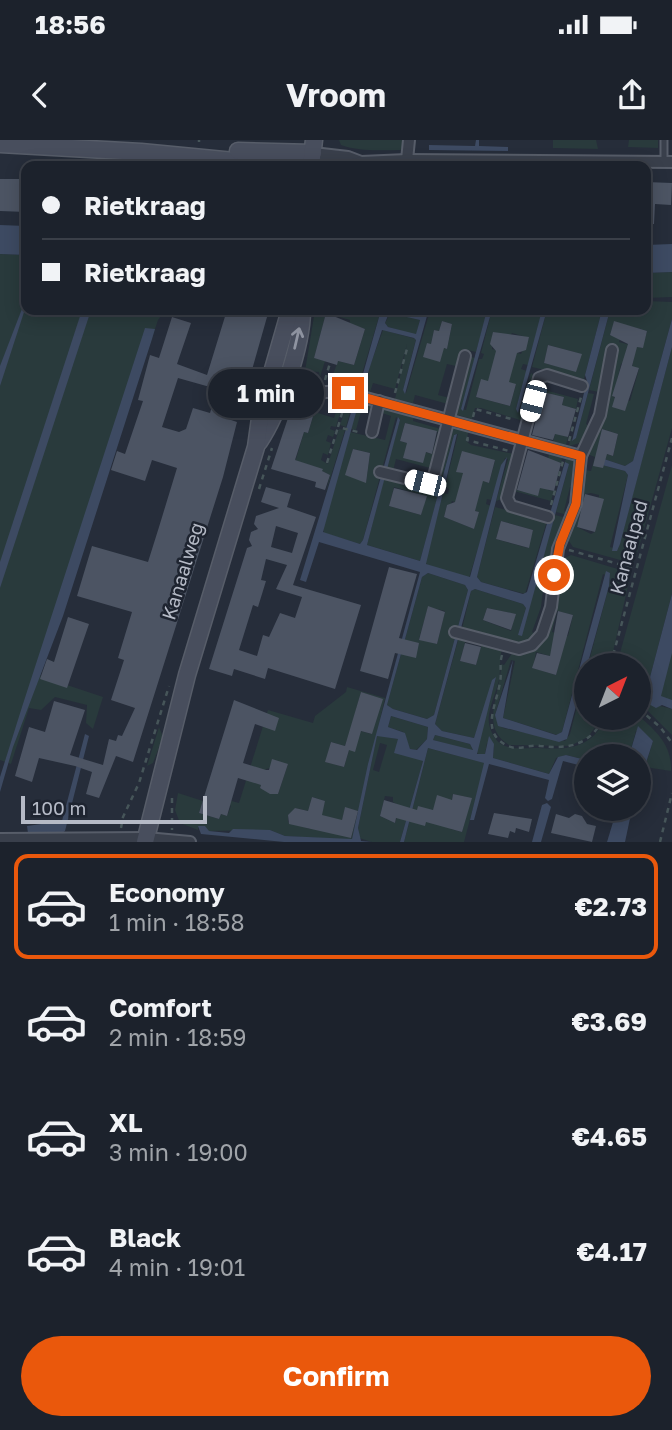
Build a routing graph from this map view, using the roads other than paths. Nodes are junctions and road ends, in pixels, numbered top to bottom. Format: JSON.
{"nodes":[{"id":1,"x":409,"y":140,"type":"edge"},
{"id":2,"x":664,"y":140,"type":"edge"},
{"id":3,"x":0,"y":144,"type":"edge"},
{"id":4,"x":141,"y":146,"type":"edge"},
{"id":5,"x":313,"y":153,"type":"edge"},
{"id":6,"x":407,"y":160,"type":"junction"},
{"id":7,"x":251,"y":161,"type":"edge"},
{"id":8,"x":358,"y":161,"type":"edge"},
{"id":9,"x":384,"y":161,"type":"edge"},
{"id":10,"x":538,"y":161,"type":"edge"},
{"id":11,"x":668,"y":162,"type":"edge"},
{"id":12,"x":289,"y":315,"type":"edge"},
{"id":13,"x":300,"y":315,"type":"edge"},
{"id":14,"x":612,"y":350,"type":"dead end"},
{"id":15,"x":465,"y":356,"type":"dead end"},
{"id":16,"x":277,"y":382,"type":"junction"},
{"id":17,"x":582,"y":386,"type":"dead end"},
{"id":18,"x":379,"y":401,"type":"junction"},
{"id":19,"x":449,"y":419,"type":"junction"},
{"id":20,"x":372,"y":432,"type":"dead end"},
{"id":21,"x":523,"y":439,"type":"junction"},
{"id":22,"x":581,"y":456,"type":"junction"},
{"id":23,"x":385,"y":473,"type":"dead end"},
{"id":24,"x":548,"y":517,"type":"dead end"},
{"id":25,"x":460,"y":633,"type":"dead end"},
{"id":26,"x":0,"y":839,"type":"edge"},
{"id":27,"x":146,"y":840,"type":"edge"},
{"id":28,"x":190,"y":842,"type":"edge"}],
"edges":[{"from":1,"to":6,"type":"street"},
{"from":2,"to":11,"type":"lane"},
{"from":3,"to":4,"type":"main road"},
{"from":4,"to":5,"type":"main road"},
{"from":4,"to":7,"type":"main road"},
{"from":5,"to":8,"type":"street"},
{"from":6,"to":9,"type":"street"},
{"from":6,"to":10,"type":"street"},
{"from":12,"to":16,"type":"main road","name":"Kanaalweg"},
{"from":16,"to":13,"type":"main road","name":"Kanaalweg","one_way":true},
{"from":14,"to":22,"type":"street"},
{"from":15,"to":19,"type":"street"},
{"from":16,"to":18,"type":"street"},
{"from":16,"to":27,"type":"main road","name":"Kanaalweg"},
{"from":17,"to":21,"type":"street"},
{"from":18,"to":19,"type":"street"},
{"from":18,"to":20,"type":"street"},
{"from":19,"to":21,"type":"street"},
{"from":19,"to":23,"type":"street"},
{"from":21,"to":22,"type":"street"},
{"from":21,"to":24,"type":"street"},
{"from":22,"to":25,"type":"street"},
{"from":26,"to":27,"type":"street"},
{"from":27,"to":28,"type":"street"}]}
